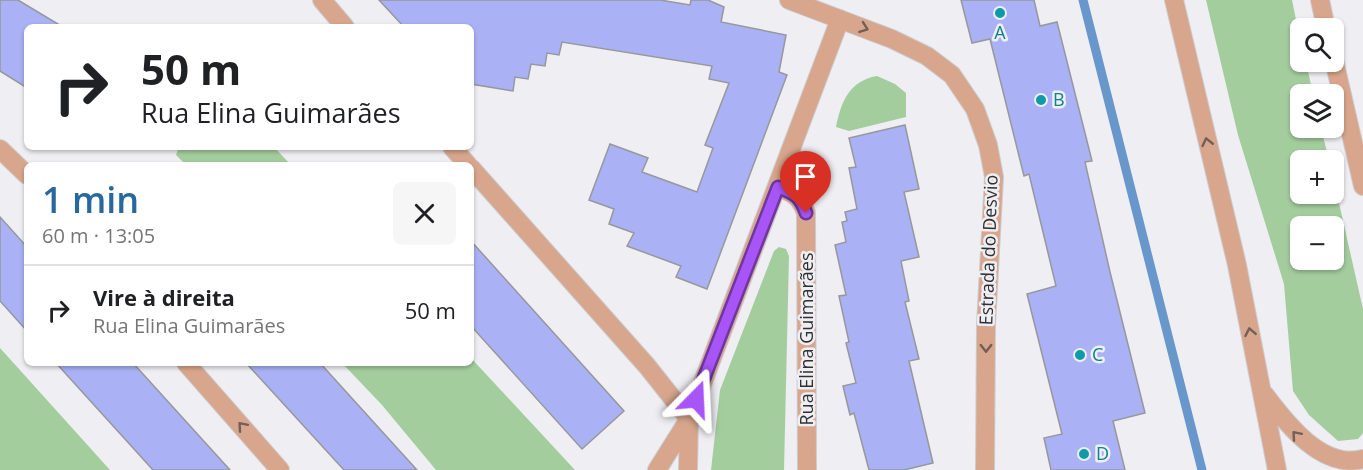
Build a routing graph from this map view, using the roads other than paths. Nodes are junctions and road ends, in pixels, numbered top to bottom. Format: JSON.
{"nodes":[{"id":1,"x":322,"y":0,"type":"edge"},
{"id":2,"x":791,"y":0,"type":"edge"},
{"id":3,"x":1173,"y":0,"type":"edge"},
{"id":4,"x":1320,"y":0,"type":"edge"},
{"id":5,"x":1324,"y":18,"type":"edge"},
{"id":6,"x":840,"y":19,"type":"junction"},
{"id":7,"x":342,"y":24,"type":"edge"},
{"id":8,"x":1337,"y":72,"type":"edge"},
{"id":9,"x":0,"y":149,"type":"edge"},
{"id":10,"x":455,"y":150,"type":"edge"},
{"id":11,"x":466,"y":162,"type":"edge"},
{"id":12,"x":474,"y":171,"type":"edge"},
{"id":13,"x":24,"y":172,"type":"edge"},
{"id":14,"x":1363,"y":186,"type":"edge"},
{"id":15,"x":778,"y":187,"type":"junction"},
{"id":16,"x":189,"y":366,"type":"edge"},
{"id":17,"x":1262,"y":389,"type":"junction"},
{"id":18,"x":689,"y":419,"type":"junction"},
{"id":19,"x":1363,"y":459,"type":"edge"},
{"id":20,"x":1363,"y":466,"type":"edge"},
{"id":21,"x":280,"y":470,"type":"edge"},
{"id":22,"x":657,"y":470,"type":"edge"},
{"id":23,"x":688,"y":470,"type":"edge"},
{"id":24,"x":807,"y":470,"type":"edge"},
{"id":25,"x":986,"y":470,"type":"edge"},
{"id":26,"x":1277,"y":470,"type":"edge"},
{"id":27,"x":1360,"y":470,"type":"edge"}],
"edges":[{"from":1,"to":7,"type":"street"},
{"from":2,"to":6,"type":"street","name":"Estrada do Desvio"},
{"from":17,"to":3,"type":"street","one_way":true},
{"from":4,"to":5,"type":"street"},
{"from":6,"to":15,"type":"street"},
{"from":6,"to":25,"type":"street","name":"Estrada do Desvio","one_way":true},
{"from":8,"to":14,"type":"street"},
{"from":9,"to":13,"type":"street"},
{"from":10,"to":11,"type":"street"},
{"from":12,"to":18,"type":"street"},
{"from":15,"to":18,"type":"street"},
{"from":15,"to":24,"type":"street","name":"Rua Elina Guimarães"},
{"from":21,"to":16,"type":"street","one_way":true},
{"from":19,"to":17,"type":"street","one_way":true},
{"from":17,"to":26,"type":"street"},
{"from":18,"to":22,"type":"street"},
{"from":18,"to":23,"type":"street"},
{"from":20,"to":27,"type":"street"}]}
